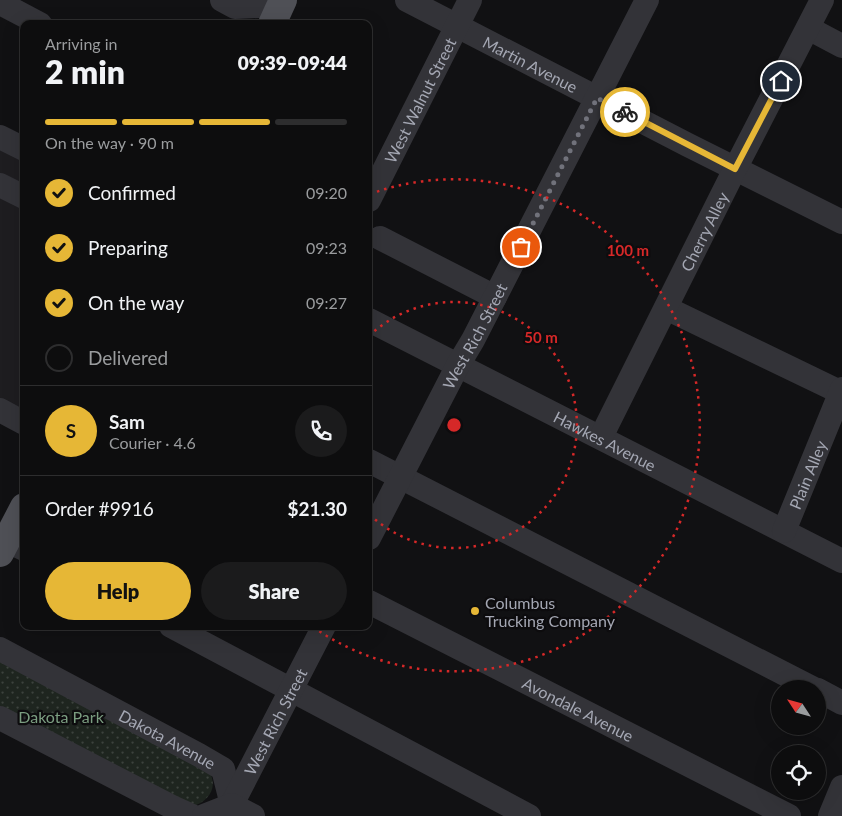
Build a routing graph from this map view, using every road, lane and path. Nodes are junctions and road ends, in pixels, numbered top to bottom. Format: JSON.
{"nodes":[{"id":1,"x":222,"y":0,"type":"edge"},
{"id":2,"x":407,"y":0,"type":"edge"},
{"id":3,"x":470,"y":0,"type":"edge"},
{"id":4,"x":647,"y":0,"type":"edge"},
{"id":5,"x":822,"y":0,"type":"edge"},
{"id":6,"x":0,"y":3,"type":"edge"},
{"id":7,"x":278,"y":7,"type":"edge"},
{"id":8,"x":32,"y":20,"type":"edge"},
{"id":9,"x":457,"y":26,"type":"junction"},
{"id":10,"x":808,"y":28,"type":"junction"},
{"id":11,"x":842,"y":46,"type":"edge"},
{"id":12,"x":597,"y":98,"type":"junction"},
{"id":13,"x":0,"y":137,"type":"edge"},
{"id":14,"x":20,"y":147,"type":"edge"},
{"id":15,"x":735,"y":169,"type":"junction"},
{"id":16,"x":0,"y":185,"type":"edge"},
{"id":17,"x":372,"y":194,"type":"edge"},
{"id":18,"x":20,"y":195,"type":"edge"},
{"id":19,"x":842,"y":222,"type":"edge"},
{"id":20,"x":380,"y":238,"type":"dead end"},
{"id":21,"x":495,"y":297,"type":"junction"},
{"id":22,"x":666,"y":308,"type":"junction"},
{"id":23,"x":372,"y":322,"type":"edge"},
{"id":24,"x":458,"y":365,"type":"junction"},
{"id":25,"x":841,"y":390,"type":"edge"},
{"id":26,"x":0,"y":410,"type":"edge"},
{"id":27,"x":20,"y":421,"type":"edge"},
{"id":28,"x":601,"y":437,"type":"junction"},
{"id":29,"x":372,"y":462,"type":"edge"},
{"id":30,"x":400,"y":476,"type":"junction"},
{"id":31,"x":20,"y":516,"type":"edge"},
{"id":32,"x":784,"y":531,"type":"junction"},
{"id":33,"x":372,"y":532,"type":"edge"},
{"id":34,"x":8,"y":545,"type":"edge"},
{"id":35,"x":842,"y":561,"type":"edge"},
{"id":36,"x":372,"y":604,"type":"edge"},
{"id":37,"x":179,"y":630,"type":"edge"},
{"id":38,"x":322,"y":630,"type":"edge"},
{"id":39,"x":0,"y":649,"type":"edge"},
{"id":40,"x":797,"y":680,"type":"edge"},
{"id":41,"x":291,"y":689,"type":"junction"},
{"id":42,"x":826,"y":695,"type":"edge"},
{"id":43,"x":842,"y":703,"type":"edge"},
{"id":44,"x":0,"y":718,"type":"edge"},
{"id":45,"x":842,"y":787,"type":"edge"},
{"id":46,"x":229,"y":811,"type":"edge"},
{"id":47,"x":192,"y":816,"type":"edge"},
{"id":48,"x":204,"y":816,"type":"edge"},
{"id":49,"x":253,"y":816,"type":"edge"},
{"id":50,"x":528,"y":816,"type":"edge"},
{"id":51,"x":789,"y":816,"type":"edge"},
{"id":52,"x":830,"y":816,"type":"edge"}],
"edges":[{"from":1,"to":7,"type":"street"},
{"from":2,"to":9,"type":"street","name":"Martin Avenue"},
{"from":3,"to":9,"type":"street","name":"West Walnut Street"},
{"from":4,"to":12,"type":"street","name":"West Rich Street"},
{"from":5,"to":10,"type":"street","name":"Cherry Alley"},
{"from":6,"to":8,"type":"street"},
{"from":9,"to":12,"type":"street","name":"Martin Avenue"},
{"from":9,"to":17,"type":"street","name":"West Walnut Street"},
{"from":10,"to":11,"type":"street"},
{"from":10,"to":15,"type":"street","name":"Cherry Alley"},
{"from":12,"to":15,"type":"street","name":"Martin Avenue"},
{"from":12,"to":21,"type":"street","name":"West Rich Street"},
{"from":13,"to":14,"type":"street"},
{"from":15,"to":19,"type":"street","name":"Martin Avenue"},
{"from":15,"to":22,"type":"street","name":"Cherry Alley"},
{"from":16,"to":18,"type":"street"},
{"from":20,"to":21,"type":"street"},
{"from":21,"to":24,"type":"street","name":"West Rich Street"},
{"from":22,"to":25,"type":"street"},
{"from":22,"to":28,"type":"street","name":"Cherry Alley"},
{"from":23,"to":24,"type":"street","name":"Hawkes Avenue"},
{"from":24,"to":28,"type":"street","name":"Hawkes Avenue"},
{"from":24,"to":30,"type":"street","name":"West Rich Street"},
{"from":25,"to":32,"type":"street","name":"Plain Alley"},
{"from":26,"to":27,"type":"street"},
{"from":28,"to":32,"type":"street","name":"Hawkes Avenue"},
{"from":29,"to":30,"type":"street"},
{"from":30,"to":33,"type":"street","name":"West Rich Street"},
{"from":30,"to":40,"type":"street"},
{"from":31,"to":34,"type":"main road"},
{"from":32,"to":35,"type":"street","name":"Hawkes Avenue"},
{"from":36,"to":51,"type":"street","name":"Avondale Avenue"},
{"from":37,"to":41,"type":"street"},
{"from":38,"to":41,"type":"street","name":"West Rich Street"},
{"from":39,"to":46,"type":"street","name":"Dakota Avenue"},
{"from":41,"to":46,"type":"street","name":"West Rich Street"},
{"from":41,"to":50,"type":"street"},
{"from":42,"to":43,"type":"street"},
{"from":44,"to":47,"type":"street"},
{"from":45,"to":52,"type":"street"},
{"from":46,"to":48,"type":"street"},
{"from":46,"to":49,"type":"street"}]}
